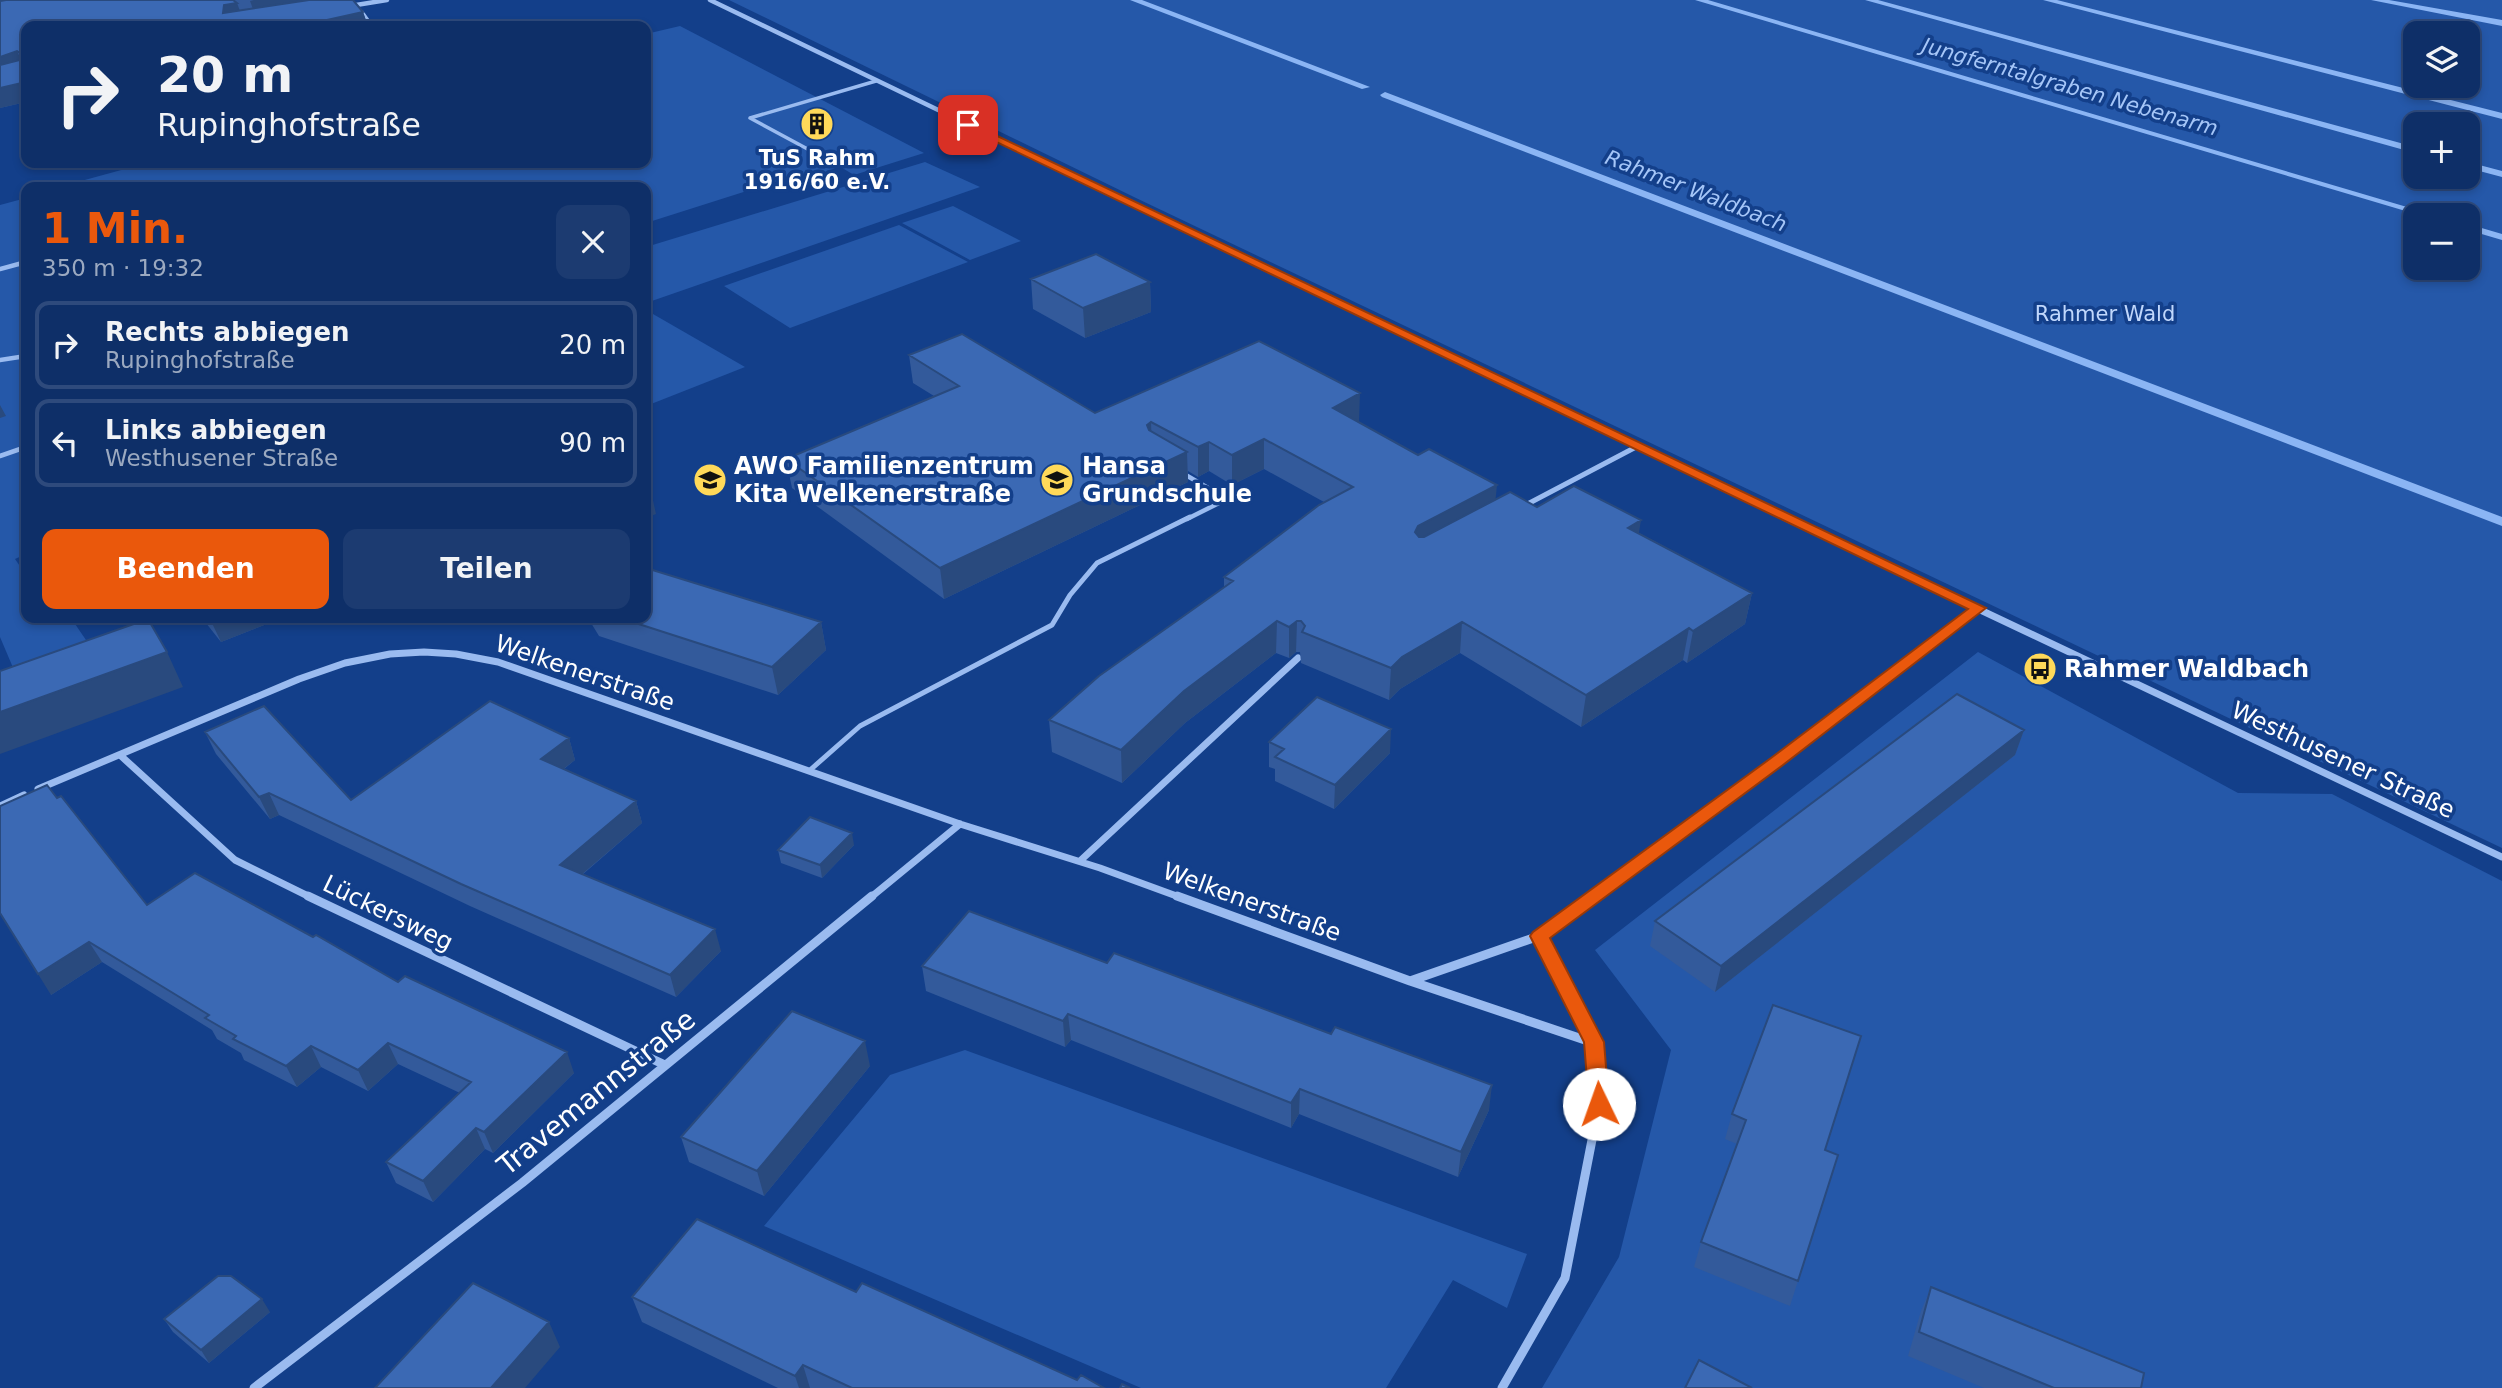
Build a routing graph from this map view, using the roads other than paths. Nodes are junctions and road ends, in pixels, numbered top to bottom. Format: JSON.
{"nodes":[{"id":1,"x":387,"y":0,"type":"edge"},
{"id":2,"x":710,"y":0,"type":"edge"},
{"id":3,"x":357,"y":5,"type":"junction"},
{"id":4,"x":344,"y":7,"type":"edge"},
{"id":5,"x":368,"y":21,"type":"edge"},
{"id":6,"x":876,"y":80,"type":"junction"},
{"id":7,"x":815,"y":153,"type":"dead end"},
{"id":8,"x":21,"y":263,"type":"edge"},
{"id":9,"x":0,"y":269,"type":"edge"},
{"id":10,"x":21,"y":357,"type":"edge"},
{"id":11,"x":0,"y":360,"type":"edge"},
{"id":12,"x":1636,"y":447,"type":"junction"},
{"id":13,"x":21,"y":449,"type":"edge"},
{"id":14,"x":0,"y":456,"type":"edge"},
{"id":15,"x":1174,"y":468,"type":"edge"},
{"id":16,"x":1516,"y":511,"type":"edge"},
{"id":17,"x":1978,"y":608,"type":"junction"},
{"id":18,"x":1298,"y":658,"type":"dead end"},
{"id":19,"x":120,"y":755,"type":"junction"},
{"id":20,"x":809,"y":771,"type":"junction"},
{"id":21,"x":0,"y":806,"type":"edge"},
{"id":22,"x":960,"y":824,"type":"junction"},
{"id":23,"x":2502,"y":857,"type":"edge"},
{"id":24,"x":1080,"y":861,"type":"junction"},
{"id":25,"x":1539,"y":936,"type":"junction"},
{"id":26,"x":1410,"y":981,"type":"junction"},
{"id":27,"x":1594,"y":1042,"type":"junction"},
{"id":28,"x":665,"y":1065,"type":"junction"},
{"id":29,"x":254,"y":1388,"type":"edge"},
{"id":30,"x":1502,"y":1388,"type":"edge"}],
"edges":[{"from":1,"to":3,"type":"street"},
{"from":2,"to":6,"type":"street","name":"Westhusener Straße"},
{"from":3,"to":4,"type":"street"},
{"from":3,"to":5,"type":"lane"},
{"from":6,"to":7,"type":"lane"},
{"from":6,"to":12,"type":"street","name":"Westhusener Straße"},
{"from":8,"to":9,"type":"lane"},
{"from":10,"to":11,"type":"lane"},
{"from":12,"to":16,"type":"street"},
{"from":12,"to":17,"type":"street","name":"Westhusener Straße"},
{"from":13,"to":14,"type":"lane"},
{"from":15,"to":20,"type":"lane"},
{"from":17,"to":23,"type":"street","name":"Westhusener Straße"},
{"from":17,"to":25,"type":"street"},
{"from":18,"to":24,"type":"street"},
{"from":19,"to":20,"type":"street","name":"Welkenerstraße"},
{"from":19,"to":21,"type":"street","name":"Welkenerstraße"},
{"from":19,"to":28,"type":"street","name":"Lückersweg"},
{"from":20,"to":22,"type":"street","name":"Welkenerstraße"},
{"from":22,"to":24,"type":"street","name":"Welkenerstraße"},
{"from":22,"to":28,"type":"street","name":"Travemannstraße"},
{"from":24,"to":26,"type":"street","name":"Welkenerstraße"},
{"from":25,"to":26,"type":"street"},
{"from":25,"to":27,"type":"street"},
{"from":26,"to":27,"type":"street","name":"Welkenerstraße"},
{"from":27,"to":30,"type":"street"},
{"from":28,"to":29,"type":"street","name":"Travemannstraße"}]}
